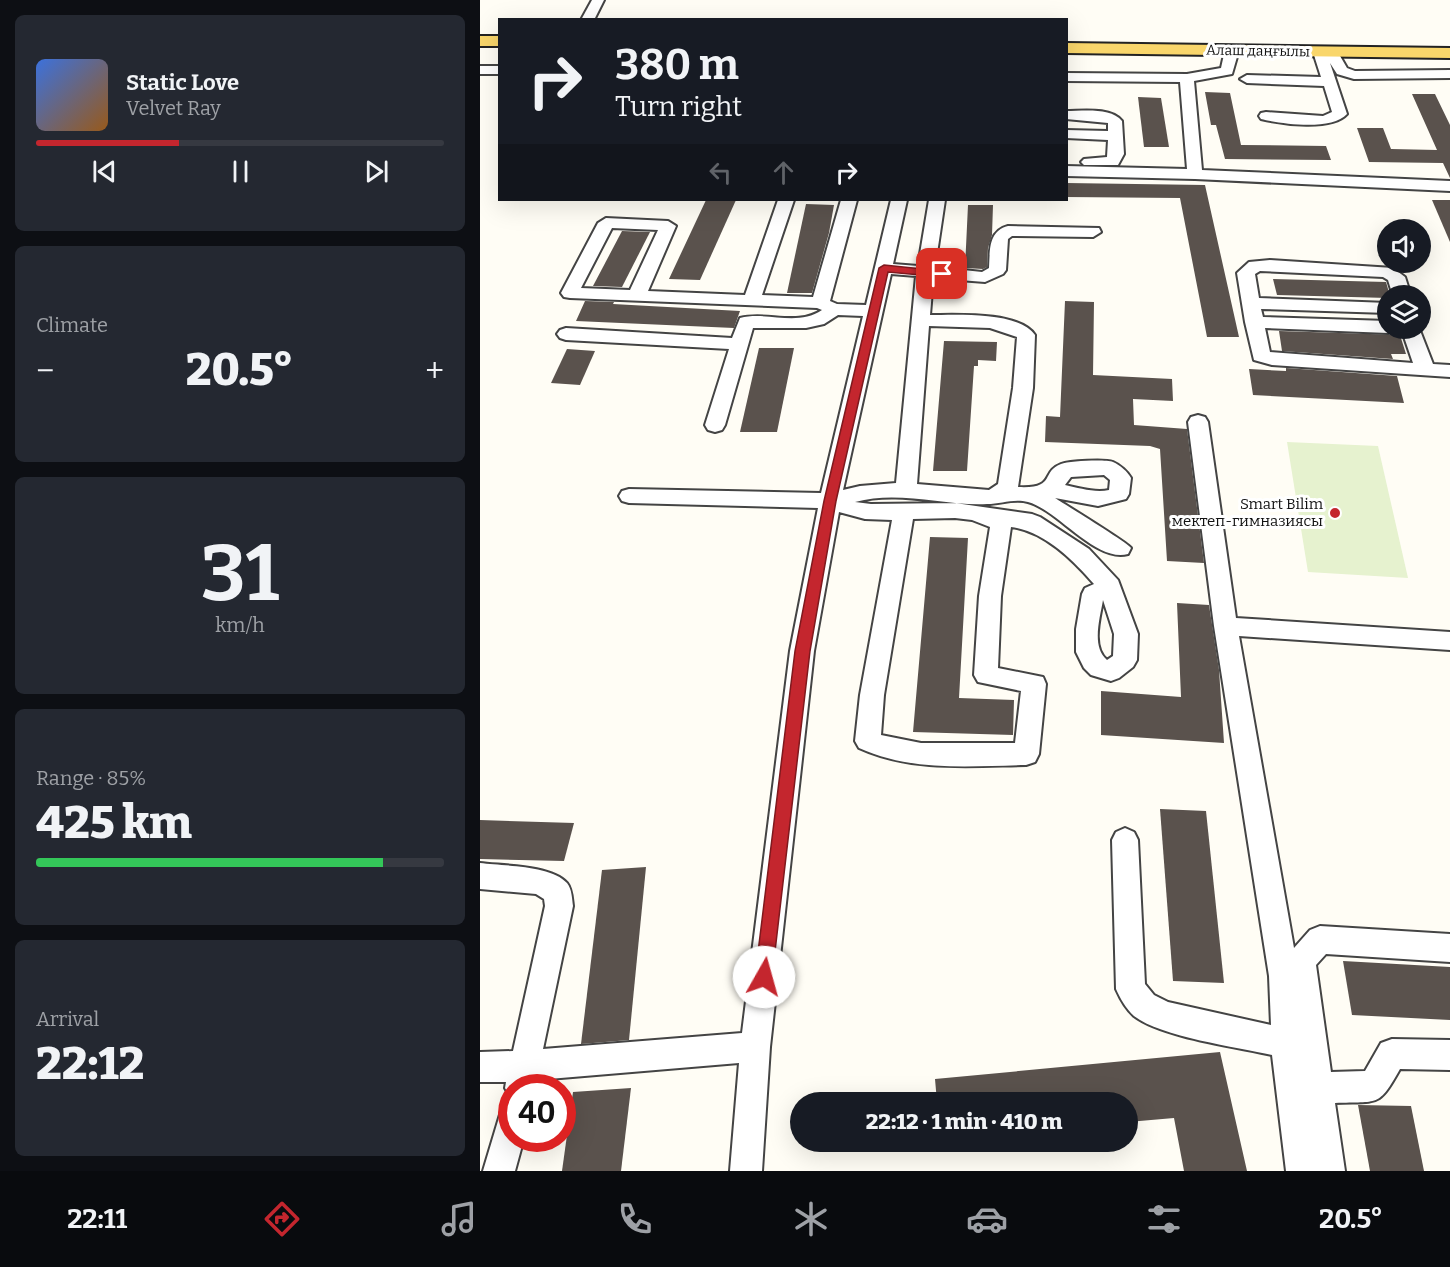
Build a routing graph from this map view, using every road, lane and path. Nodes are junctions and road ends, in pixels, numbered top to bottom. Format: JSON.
{"nodes":[{"id":1,"x":598,"y":0,"type":"edge"},
{"id":2,"x":588,"y":18,"type":"edge"},
{"id":3,"x":480,"y":41,"type":"edge"},
{"id":4,"x":498,"y":41,"type":"edge"},
{"id":5,"x":1068,"y":48,"type":"edge"},
{"id":6,"x":1232,"y":50,"type":"junction"},
{"id":7,"x":1326,"y":52,"type":"junction"},
{"id":8,"x":1450,"y":53,"type":"edge"},
{"id":9,"x":480,"y":70,"type":"edge"},
{"id":10,"x":498,"y":70,"type":"edge"},
{"id":11,"x":1450,"y":74,"type":"edge"},
{"id":12,"x":1068,"y":76,"type":"edge"},
{"id":13,"x":1142,"y":78,"type":"junction"},
{"id":14,"x":1187,"y":78,"type":"junction"},
{"id":15,"x":1247,"y":79,"type":"dead end"},
{"id":16,"x":1330,"y":82,"type":"junction"},
{"id":17,"x":1068,"y":87,"type":"edge"},
{"id":18,"x":1068,"y":115,"type":"edge"},
{"id":19,"x":1266,"y":116,"type":"dead end"},
{"id":20,"x":1068,"y":134,"type":"edge"},
{"id":21,"x":1114,"y":136,"type":"junction"},
{"id":22,"x":1068,"y":161,"type":"edge"},
{"id":23,"x":1068,"y":171,"type":"edge"},
{"id":24,"x":1195,"y":174,"type":"junction"},
{"id":25,"x":1450,"y":186,"type":"edge"},
{"id":26,"x":786,"y":201,"type":"edge"},
{"id":27,"x":849,"y":201,"type":"edge"},
{"id":28,"x":899,"y":201,"type":"edge"},
{"id":29,"x":937,"y":201,"type":"edge"},
{"id":30,"x":1093,"y":232,"type":"dead end"},
{"id":31,"x":884,"y":268,"type":"junction"},
{"id":32,"x":925,"y":273,"type":"junction"},
{"id":33,"x":1399,"y":285,"type":"edge"},
{"id":34,"x":636,"y":297,"type":"junction"},
{"id":35,"x":752,"y":299,"type":"junction"},
{"id":36,"x":1251,"y":303,"type":"junction"},
{"id":37,"x":827,"y":306,"type":"junction"},
{"id":38,"x":1377,"y":308,"type":"edge"},
{"id":39,"x":875,"y":311,"type":"junction"},
{"id":40,"x":920,"y":320,"type":"junction"},
{"id":41,"x":1254,"y":322,"type":"junction"},
{"id":42,"x":1377,"y":327,"type":"edge"},
{"id":43,"x":566,"y":334,"type":"dead end"},
{"id":44,"x":1414,"y":339,"type":"edge"},
{"id":45,"x":740,"y":344,"type":"junction"},
{"id":46,"x":1425,"y":369,"type":"junction"},
{"id":47,"x":1450,"y":371,"type":"edge"},
{"id":48,"x":1198,"y":422,"type":"dead end"},
{"id":49,"x":715,"y":425,"type":"dead end"},
{"id":50,"x":1002,"y":493,"type":"junction"},
{"id":51,"x":629,"y":496,"type":"dead end"},
{"id":52,"x":905,"y":500,"type":"junction"},
{"id":53,"x":830,"y":501,"type":"junction"},
{"id":54,"x":991,"y":516,"type":"junction"},
{"id":55,"x":1120,"y":548,"type":"dead end"},
{"id":56,"x":1110,"y":586,"type":"dead end"},
{"id":57,"x":1226,"y":626,"type":"junction"},
{"id":58,"x":1450,"y":641,"type":"edge"},
{"id":59,"x":1125,"y":840,"type":"dead end"},
{"id":60,"x":480,"y":876,"type":"edge"},
{"id":61,"x":1450,"y":948,"type":"edge"},
{"id":62,"x":1286,"y":1043,"type":"junction"},
{"id":63,"x":755,"y":1047,"type":"junction"},
{"id":64,"x":1450,"y":1055,"type":"edge"},
{"id":65,"x":480,"y":1067,"type":"edge"},
{"id":66,"x":510,"y":1074,"type":"edge"},
{"id":67,"x":524,"y":1074,"type":"edge"},
{"id":68,"x":546,"y":1074,"type":"edge"},
{"id":69,"x":1306,"y":1088,"type":"junction"},
{"id":70,"x":504,"y":1152,"type":"edge"},
{"id":71,"x":499,"y":1171,"type":"edge"},
{"id":72,"x":746,"y":1171,"type":"edge"},
{"id":73,"x":1302,"y":1171,"type":"edge"},
{"id":74,"x":1329,"y":1171,"type":"edge"}],
"edges":[{"from":1,"to":2,"type":"street"},
{"from":3,"to":4,"type":"main road"},
{"from":5,"to":6,"type":"main road","name":"Алаш даңғылы"},
{"from":6,"to":7,"type":"main road","name":"Алаш даңғылы"},
{"from":6,"to":14,"type":"street"},
{"from":7,"to":8,"type":"main road","name":"Алаш даңғылы"},
{"from":7,"to":11,"type":"street"},
{"from":7,"to":16,"type":"street"},
{"from":9,"to":10,"type":"street"},
{"from":12,"to":13,"type":"street"},
{"from":13,"to":14,"type":"street"},
{"from":13,"to":17,"type":"street"},
{"from":14,"to":24,"type":"street"},
{"from":15,"to":16,"type":"street"},
{"from":16,"to":19,"type":"street"},
{"from":18,"to":21,"type":"street"},
{"from":20,"to":21,"type":"street"},
{"from":21,"to":22,"type":"street"},
{"from":23,"to":24,"type":"street"},
{"from":24,"to":25,"type":"street"},
{"from":26,"to":35,"type":"street"},
{"from":27,"to":37,"type":"street"},
{"from":28,"to":31,"type":"street"},
{"from":29,"to":32,"type":"street"},
{"from":30,"to":32,"type":"street"},
{"from":31,"to":32,"type":"street"},
{"from":31,"to":39,"type":"street"},
{"from":32,"to":40,"type":"street"},
{"from":33,"to":36,"type":"street"},
{"from":34,"to":34,"type":"street"},
{"from":34,"to":35,"type":"street"},
{"from":35,"to":37,"type":"street"},
{"from":36,"to":38,"type":"street"},
{"from":36,"to":41,"type":"street"},
{"from":37,"to":39,"type":"street"},
{"from":37,"to":45,"type":"street"},
{"from":39,"to":53,"type":"street"},
{"from":40,"to":50,"type":"street"},
{"from":40,"to":52,"type":"street"},
{"from":41,"to":42,"type":"street"},
{"from":41,"to":46,"type":"street"},
{"from":43,"to":45,"type":"street"},
{"from":44,"to":46,"type":"street"},
{"from":45,"to":49,"type":"street"},
{"from":46,"to":47,"type":"street"},
{"from":48,"to":57,"type":"street"},
{"from":50,"to":52,"type":"street"},
{"from":50,"to":55,"type":"street"},
{"from":51,"to":53,"type":"street"},
{"from":52,"to":53,"type":"street"},
{"from":52,"to":54,"type":"street"},
{"from":52,"to":54,"type":"street"},
{"from":53,"to":63,"type":"street"},
{"from":54,"to":56,"type":"street"},
{"from":57,"to":58,"type":"street"},
{"from":57,"to":62,"type":"street"},
{"from":59,"to":62,"type":"street"},
{"from":60,"to":67,"type":"street"},
{"from":61,"to":69,"type":"street"},
{"from":62,"to":69,"type":"street"},
{"from":63,"to":68,"type":"street"},
{"from":63,"to":72,"type":"street"},
{"from":64,"to":69,"type":"street"},
{"from":65,"to":66,"type":"street"},
{"from":69,"to":73,"type":"street"},
{"from":69,"to":74,"type":"street"},
{"from":70,"to":71,"type":"street"}]}
